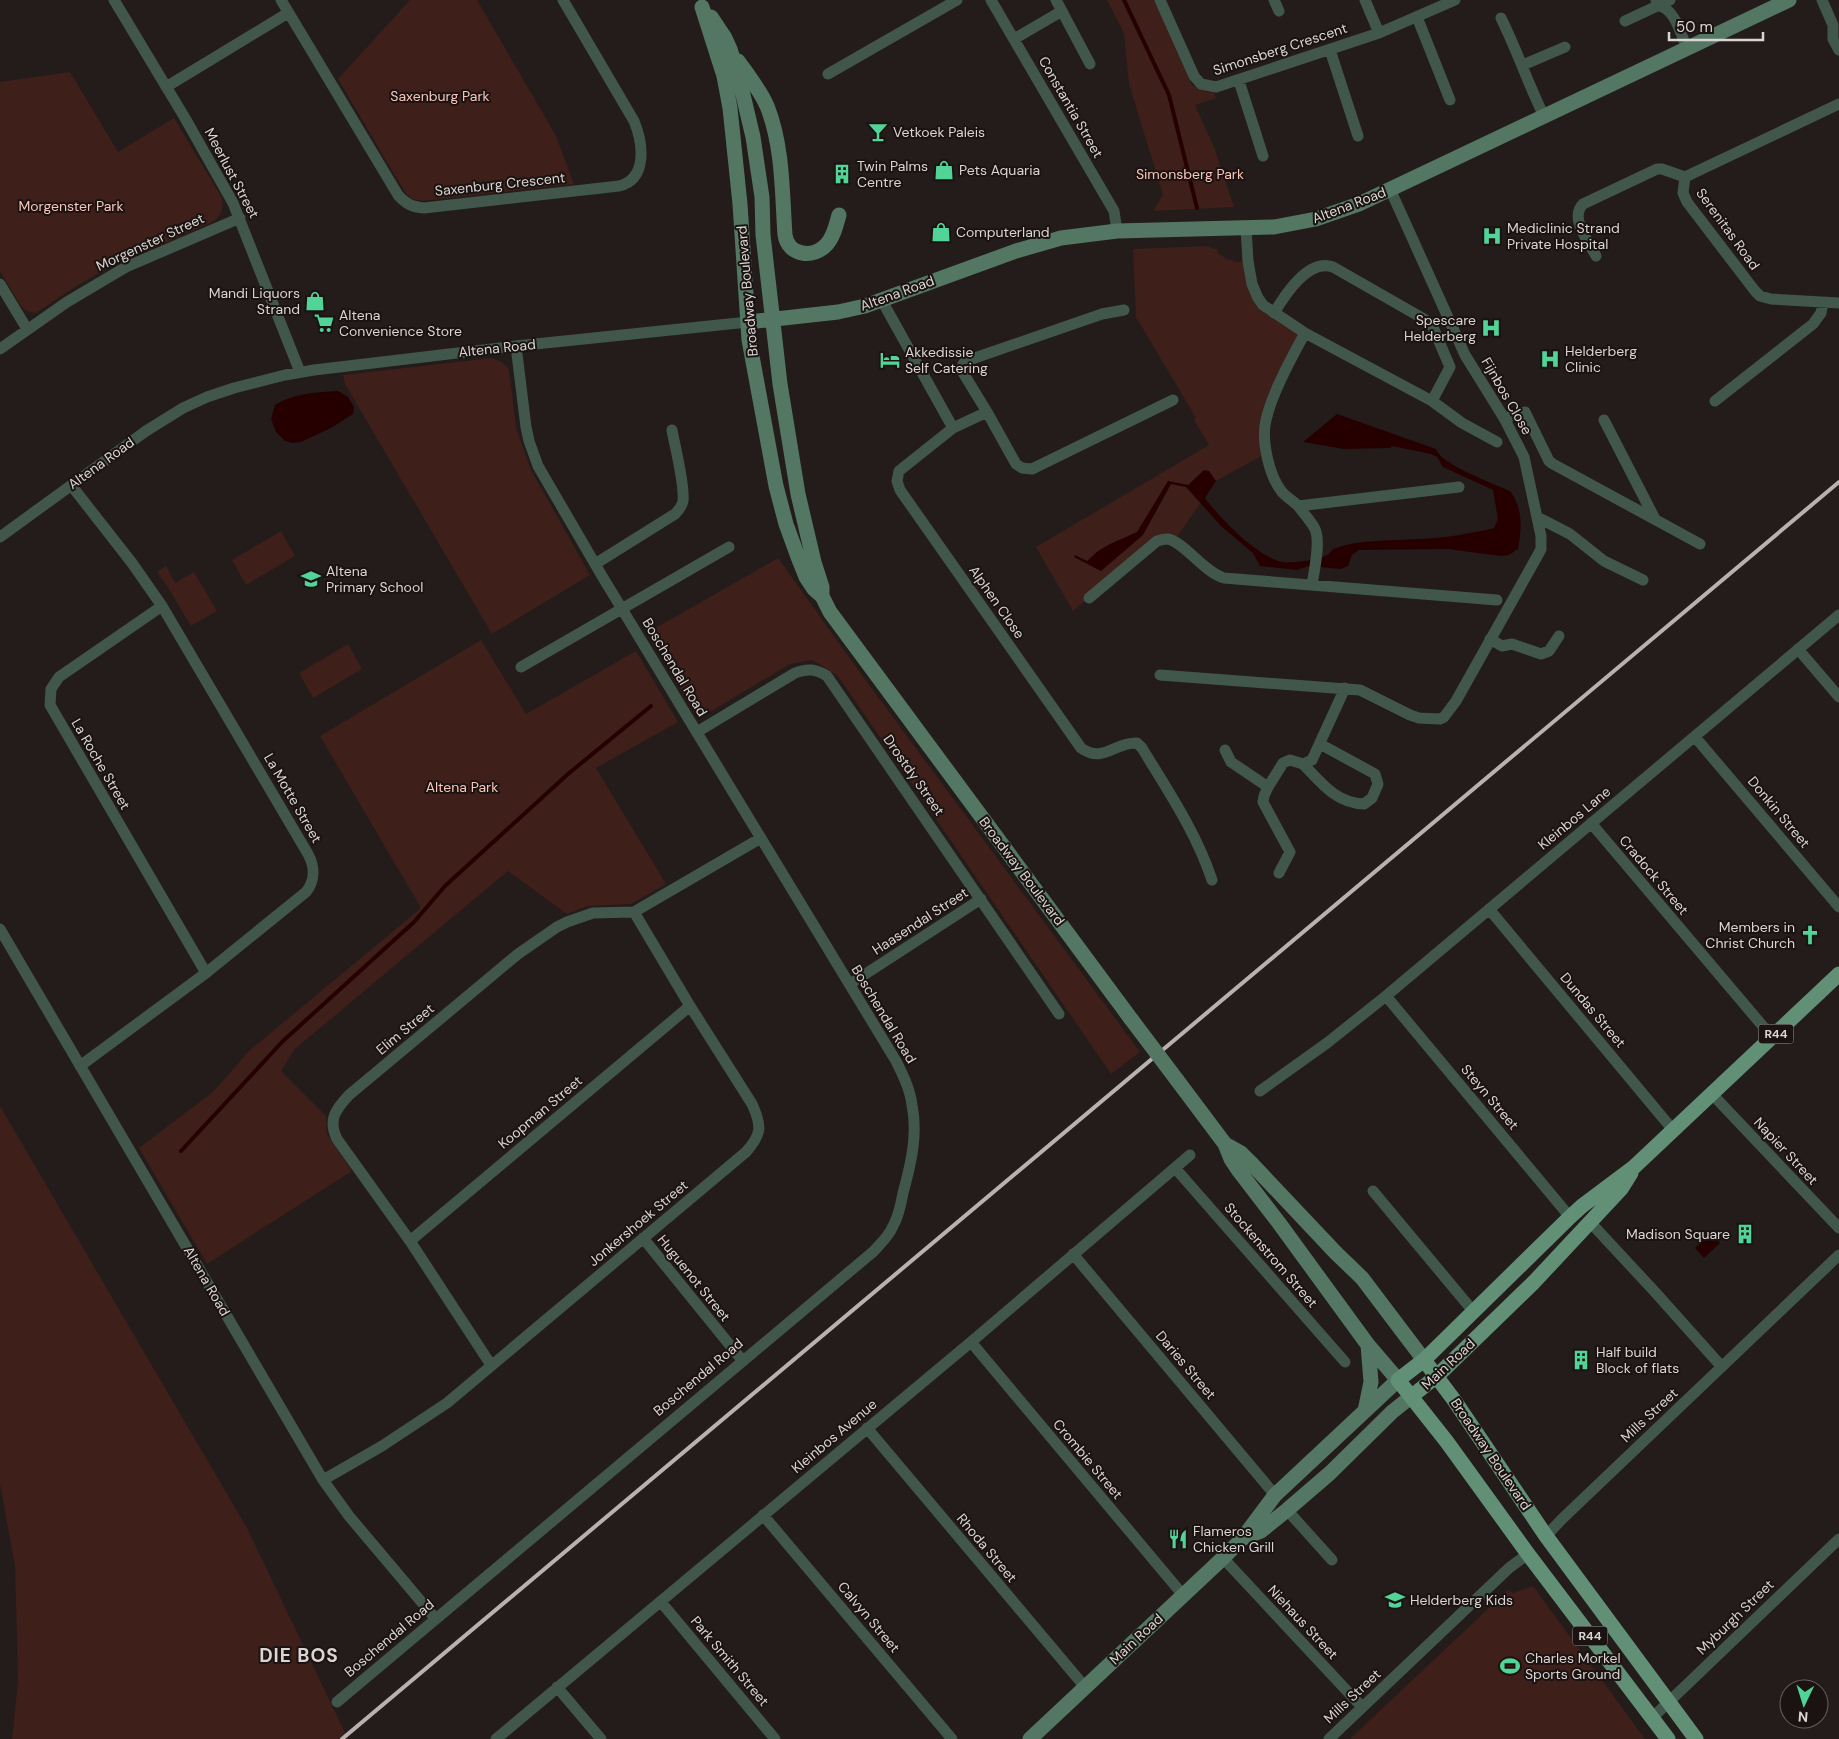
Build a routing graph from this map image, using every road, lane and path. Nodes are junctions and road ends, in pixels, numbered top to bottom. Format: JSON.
{"nodes":[{"id":1,"x":114,"y":0,"type":"edge"},
{"id":2,"x":281,"y":0,"type":"edge"},
{"id":3,"x":563,"y":0,"type":"edge"},
{"id":4,"x":958,"y":0,"type":"edge"},
{"id":5,"x":991,"y":0,"type":"edge"},
{"id":6,"x":1056,"y":0,"type":"edge"},
{"id":7,"x":1160,"y":0,"type":"edge"},
{"id":8,"x":1274,"y":0,"type":"edge"},
{"id":9,"x":1365,"y":0,"type":"edge"},
{"id":10,"x":1455,"y":0,"type":"edge"},
{"id":11,"x":1670,"y":0,"type":"edge"},
{"id":12,"x":1788,"y":0,"type":"edge"},
{"id":13,"x":1822,"y":0,"type":"edge"},
{"id":14,"x":1657,"y":3,"type":"edge"},
{"id":15,"x":700,"y":4,"type":"edge"},
{"id":16,"x":1062,"y":11,"type":"junction"},
{"id":17,"x":1279,"y":11,"type":"dead end"},
{"id":18,"x":288,"y":13,"type":"junction"},
{"id":19,"x":1417,"y":17,"type":"junction"},
{"id":20,"x":1500,"y":18,"type":"dead end"},
{"id":21,"x":1625,"y":21,"type":"dead end"},
{"id":22,"x":1836,"y":27,"type":"edge"},
{"id":23,"x":1379,"y":33,"type":"junction"},
{"id":24,"x":1014,"y":39,"type":"junction"},
{"id":25,"x":1564,"y":47,"type":"dead end"},
{"id":26,"x":1687,"y":48,"type":"junction"},
{"id":27,"x":730,"y":49,"type":"junction"},
{"id":28,"x":1330,"y":50,"type":"junction"},
{"id":29,"x":1839,"y":50,"type":"edge"},
{"id":30,"x":1090,"y":64,"type":"dead end"},
{"id":31,"x":1523,"y":65,"type":"junction"},
{"id":32,"x":828,"y":74,"type":"dead end"},
{"id":33,"x":1239,"y":81,"type":"junction"},
{"id":34,"x":166,"y":86,"type":"junction"},
{"id":35,"x":1450,"y":100,"type":"dead end"},
{"id":36,"x":1839,"y":104,"type":"edge"},
{"id":37,"x":1544,"y":116,"type":"junction"},
{"id":38,"x":1358,"y":136,"type":"dead end"},
{"id":39,"x":1263,"y":156,"type":"dead end"},
{"id":40,"x":1685,"y":177,"type":"junction"},
{"id":41,"x":1390,"y":189,"type":"junction"},
{"id":42,"x":838,"y":215,"type":"dead end"},
{"id":43,"x":240,"y":218,"type":"junction"},
{"id":44,"x":1246,"y":228,"type":"junction"},
{"id":45,"x":1117,"y":231,"type":"junction"},
{"id":46,"x":1596,"y":256,"type":"dead end"},
{"id":47,"x":0,"y":284,"type":"edge"},
{"id":48,"x":881,"y":298,"type":"junction"},
{"id":49,"x":1823,"y":302,"type":"junction"},
{"id":50,"x":1839,"y":303,"type":"edge"},
{"id":51,"x":1124,"y":310,"type":"dead end"},
{"id":52,"x":1274,"y":313,"type":"junction"},
{"id":53,"x":772,"y":321,"type":"junction"},
{"id":54,"x":748,"y":322,"type":"junction"},
{"id":55,"x":28,"y":330,"type":"junction"},
{"id":56,"x":1305,"y":333,"type":"junction"},
{"id":57,"x":516,"y":346,"type":"junction"},
{"id":58,"x":0,"y":349,"type":"edge"},
{"id":59,"x":300,"y":372,"type":"junction"},
{"id":60,"x":1173,"y":400,"type":"dead end"},
{"id":61,"x":1432,"y":401,"type":"junction"},
{"id":62,"x":1715,"y":401,"type":"dead end"},
{"id":63,"x":987,"y":412,"type":"junction"},
{"id":64,"x":1504,"y":418,"type":"junction"},
{"id":65,"x":1604,"y":420,"type":"dead end"},
{"id":66,"x":953,"y":428,"type":"junction"},
{"id":67,"x":672,"y":430,"type":"dead end"},
{"id":68,"x":1497,"y":442,"type":"dead end"},
{"id":69,"x":71,"y":485,"type":"junction"},
{"id":70,"x":1459,"y":487,"type":"dead end"},
{"id":71,"x":1298,"y":506,"type":"junction"},
{"id":72,"x":1537,"y":515,"type":"junction"},
{"id":73,"x":1655,"y":519,"type":"junction"},
{"id":74,"x":0,"y":537,"type":"edge"},
{"id":75,"x":1700,"y":544,"type":"dead end"},
{"id":76,"x":729,"y":546,"type":"dead end"},
{"id":77,"x":595,"y":564,"type":"junction"},
{"id":78,"x":1643,"y":580,"type":"dead end"},
{"id":79,"x":1312,"y":586,"type":"junction"},
{"id":80,"x":822,"y":596,"type":"junction"},
{"id":81,"x":1089,"y":598,"type":"dead end"},
{"id":82,"x":1497,"y":600,"type":"dead end"},
{"id":83,"x":162,"y":606,"type":"junction"},
{"id":84,"x":622,"y":609,"type":"junction"},
{"id":85,"x":1839,"y":615,"type":"edge"},
{"id":86,"x":1559,"y":636,"type":"dead end"},
{"id":87,"x":1490,"y":639,"type":"junction"},
{"id":88,"x":1798,"y":649,"type":"junction"},
{"id":89,"x":521,"y":667,"type":"dead end"},
{"id":90,"x":1160,"y":675,"type":"dead end"},
{"id":91,"x":1345,"y":688,"type":"junction"},
{"id":92,"x":1839,"y":697,"type":"edge"},
{"id":93,"x":697,"y":732,"type":"junction"},
{"id":94,"x":1695,"y":737,"type":"junction"},
{"id":95,"x":1320,"y":744,"type":"junction"},
{"id":96,"x":1225,"y":750,"type":"dead end"},
{"id":97,"x":1303,"y":764,"type":"junction"},
{"id":98,"x":1268,"y":787,"type":"junction"},
{"id":99,"x":1591,"y":823,"type":"junction"},
{"id":100,"x":761,"y":838,"type":"junction"},
{"id":101,"x":1279,"y":874,"type":"dead end"},
{"id":102,"x":1212,"y":880,"type":"dead end"},
{"id":103,"x":981,"y":899,"type":"junction"},
{"id":104,"x":1839,"y":907,"type":"edge"},
{"id":105,"x":1489,"y":910,"type":"junction"},
{"id":106,"x":634,"y":912,"type":"junction"},
{"id":107,"x":0,"y":929,"type":"edge"},
{"id":108,"x":206,"y":973,"type":"junction"},
{"id":109,"x":1839,"y":974,"type":"edge"},
{"id":110,"x":850,"y":984,"type":"junction"},
{"id":111,"x":1386,"y":996,"type":"junction"},
{"id":112,"x":690,"y":1006,"type":"junction"},
{"id":113,"x":1060,"y":1014,"type":"dead end"},
{"id":114,"x":1772,"y":1038,"type":"junction"},
{"id":115,"x":80,"y":1066,"type":"junction"},
{"id":116,"x":1260,"y":1091,"type":"dead end"},
{"id":117,"x":1712,"y":1094,"type":"junction"},
{"id":118,"x":1673,"y":1130,"type":"junction"},
{"id":119,"x":1225,"y":1144,"type":"junction"},
{"id":120,"x":1190,"y":1155,"type":"dead end"},
{"id":121,"x":1175,"y":1168,"type":"junction"},
{"id":122,"x":1634,"y":1168,"type":"junction"},
{"id":123,"x":1373,"y":1191,"type":"dead end"},
{"id":124,"x":1570,"y":1217,"type":"junction"},
{"id":125,"x":1590,"y":1222,"type":"junction"},
{"id":126,"x":1839,"y":1228,"type":"edge"},
{"id":127,"x":642,"y":1238,"type":"junction"},
{"id":128,"x":410,"y":1241,"type":"junction"},
{"id":129,"x":1073,"y":1254,"type":"junction"},
{"id":130,"x":1839,"y":1255,"type":"edge"},
{"id":131,"x":1473,"y":1311,"type":"junction"},
{"id":132,"x":971,"y":1342,"type":"junction"},
{"id":133,"x":1368,"y":1345,"type":"junction"},
{"id":134,"x":742,"y":1360,"type":"junction"},
{"id":135,"x":1424,"y":1360,"type":"junction"},
{"id":136,"x":1344,"y":1362,"type":"dead end"},
{"id":137,"x":492,"y":1365,"type":"junction"},
{"id":138,"x":1722,"y":1367,"type":"junction"},
{"id":139,"x":1437,"y":1376,"type":"junction"},
{"id":140,"x":1398,"y":1380,"type":"junction"},
{"id":141,"x":1412,"y":1396,"type":"junction"},
{"id":142,"x":1365,"y":1411,"type":"junction"},
{"id":143,"x":867,"y":1428,"type":"junction"},
{"id":144,"x":323,"y":1480,"type":"junction"},
{"id":145,"x":1276,"y":1495,"type":"junction"},
{"id":146,"x":1287,"y":1510,"type":"junction"},
{"id":147,"x":763,"y":1515,"type":"junction"},
{"id":148,"x":1546,"y":1536,"type":"junction"},
{"id":149,"x":1242,"y":1539,"type":"junction"},
{"id":150,"x":1839,"y":1540,"type":"edge"},
{"id":151,"x":1528,"y":1554,"type":"junction"},
{"id":152,"x":1223,"y":1558,"type":"junction"},
{"id":153,"x":1332,"y":1560,"type":"dead end"},
{"id":154,"x":1183,"y":1595,"type":"junction"},
{"id":155,"x":661,"y":1602,"type":"junction"},
{"id":156,"x":435,"y":1618,"type":"junction"},
{"id":157,"x":557,"y":1687,"type":"junction"},
{"id":158,"x":1085,"y":1687,"type":"junction"},
{"id":159,"x":337,"y":1702,"type":"dead end"},
{"id":160,"x":1669,"y":1702,"type":"junction"},
{"id":161,"x":1362,"y":1707,"type":"junction"},
{"id":162,"x":1652,"y":1718,"type":"junction"},
{"id":163,"x":496,"y":1739,"type":"edge"},
{"id":164,"x":600,"y":1739,"type":"edge"},
{"id":165,"x":775,"y":1739,"type":"edge"},
{"id":166,"x":952,"y":1739,"type":"edge"},
{"id":167,"x":1030,"y":1739,"type":"edge"},
{"id":168,"x":1329,"y":1739,"type":"edge"},
{"id":169,"x":1668,"y":1739,"type":"edge"},
{"id":170,"x":1696,"y":1739,"type":"edge"}],
"edges":[{"from":1,"to":34,"type":"street","name":"Meerlust Street"},
{"from":2,"to":18,"type":"street","name":"Saxenburg Crescent"},
{"from":3,"to":18,"type":"street","name":"Saxenburg Crescent"},
{"from":4,"to":32,"type":"street"},
{"from":5,"to":24,"type":"street","name":"Constantia Street"},
{"from":6,"to":16,"type":"street"},
{"from":7,"to":33,"type":"street","name":"Simonsberg Crescent"},
{"from":8,"to":17,"type":"street"},
{"from":9,"to":23,"type":"street"},
{"from":10,"to":19,"type":"street","name":"Simonsberg Crescent"},
{"from":11,"to":14,"type":"street"},
{"from":12,"to":26,"type":"main road","name":"Altena Road"},
{"from":13,"to":22,"type":"street"},
{"from":14,"to":21,"type":"street"},
{"from":14,"to":26,"type":"street"},
{"from":15,"to":27,"type":"main road","name":"Broadway Boulevard"},
{"from":15,"to":54,"type":"main road","name":"Broadway Boulevard"},
{"from":16,"to":24,"type":"street"},
{"from":16,"to":30,"type":"street"},
{"from":18,"to":34,"type":"street"},
{"from":19,"to":23,"type":"street","name":"Simonsberg Crescent"},
{"from":19,"to":35,"type":"street"},
{"from":20,"to":31,"type":"street"},
{"from":22,"to":29,"type":"street"},
{"from":23,"to":28,"type":"street","name":"Simonsberg Crescent"},
{"from":24,"to":45,"type":"street","name":"Constantia Street"},
{"from":25,"to":31,"type":"street"},
{"from":26,"to":37,"type":"main road","name":"Altena Road"},
{"from":27,"to":42,"type":"main road"},
{"from":27,"to":53,"type":"main road","name":"Broadway Boulevard"},
{"from":28,"to":33,"type":"street","name":"Simonsberg Crescent"},
{"from":28,"to":38,"type":"street"},
{"from":31,"to":37,"type":"street"},
{"from":33,"to":39,"type":"street"},
{"from":34,"to":43,"type":"street","name":"Meerlust Street"},
{"from":36,"to":40,"type":"street","name":"Serenitas Road"},
{"from":37,"to":41,"type":"main road","name":"Altena Road"},
{"from":40,"to":46,"type":"street"},
{"from":40,"to":49,"type":"street","name":"Serenitas Road"},
{"from":41,"to":44,"type":"main road","name":"Altena Road"},
{"from":41,"to":64,"type":"street","name":"Fijnbos Close"},
{"from":43,"to":55,"type":"street","name":"Morgenster Street"},
{"from":43,"to":59,"type":"street","name":"Meerlust Street"},
{"from":44,"to":45,"type":"main road","name":"Altena Road"},
{"from":44,"to":52,"type":"street"},
{"from":45,"to":48,"type":"main road","name":"Altena Road"},
{"from":47,"to":55,"type":"street"},
{"from":48,"to":53,"type":"main road","name":"Altena Road"},
{"from":48,"to":66,"type":"street"},
{"from":49,"to":50,"type":"street","name":"Serenitas Road"},
{"from":49,"to":62,"type":"street"},
{"from":51,"to":63,"type":"street"},
{"from":52,"to":56,"type":"street"},
{"from":52,"to":61,"type":"street"},
{"from":53,"to":54,"type":"main road","name":"Altena Road"},
{"from":53,"to":80,"type":"main road","name":"Broadway Boulevard"},
{"from":54,"to":57,"type":"street","name":"Altena Road"},
{"from":54,"to":80,"type":"main road","name":"Broadway Boulevard"},
{"from":55,"to":58,"type":"street","name":"Morgenster Street"},
{"from":56,"to":61,"type":"street"},
{"from":56,"to":71,"type":"street"},
{"from":57,"to":59,"type":"street","name":"Altena Road"},
{"from":57,"to":77,"type":"street","name":"Boschendal Road"},
{"from":59,"to":69,"type":"street","name":"Altena Road"},
{"from":60,"to":63,"type":"street"},
{"from":61,"to":68,"type":"street"},
{"from":63,"to":66,"type":"street"},
{"from":64,"to":72,"type":"street","name":"Fijnbos Close"},
{"from":64,"to":73,"type":"street"},
{"from":65,"to":73,"type":"street"},
{"from":66,"to":102,"type":"street","name":"Alphen Close"},
{"from":67,"to":77,"type":"street"},
{"from":69,"to":74,"type":"street","name":"Altena Road"},
{"from":69,"to":83,"type":"street","name":"La Motte Street"},
{"from":70,"to":71,"type":"street"},
{"from":71,"to":79,"type":"street"},
{"from":72,"to":78,"type":"street"},
{"from":72,"to":87,"type":"street","name":"Fijnbos Close"},
{"from":73,"to":75,"type":"street"},
{"from":76,"to":84,"type":"street"},
{"from":77,"to":84,"type":"street","name":"Boschendal Road"},
{"from":79,"to":81,"type":"street"},
{"from":79,"to":82,"type":"street"},
{"from":80,"to":119,"type":"main road","name":"Broadway Boulevard","bridge":true},
{"from":83,"to":108,"type":"street","name":"La Motte Street"},
{"from":83,"to":108,"type":"street","name":"La Roche Street"},
{"from":84,"to":89,"type":"street"},
{"from":84,"to":93,"type":"street","name":"Boschendal Road"},
{"from":85,"to":88,"type":"street","name":"Kleinbos Lane"},
{"from":86,"to":87,"type":"street"},
{"from":87,"to":91,"type":"street","name":"Fijnbos Close"},
{"from":88,"to":92,"type":"street"},
{"from":88,"to":94,"type":"street","name":"Kleinbos Lane"},
{"from":90,"to":91,"type":"street"},
{"from":91,"to":95,"type":"street"},
{"from":93,"to":100,"type":"street","name":"Boschendal Road"},
{"from":93,"to":103,"type":"street","name":"Drostdy Street"},
{"from":94,"to":99,"type":"street","name":"Kleinbos Lane"},
{"from":94,"to":104,"type":"street","name":"Donkin Street"},
{"from":95,"to":97,"type":"street"},
{"from":95,"to":97,"type":"street"},
{"from":96,"to":98,"type":"street"},
{"from":97,"to":98,"type":"street"},
{"from":98,"to":101,"type":"street"},
{"from":99,"to":105,"type":"street","name":"Kleinbos Lane"},
{"from":99,"to":114,"type":"street","name":"Cradock Street"},
{"from":100,"to":106,"type":"street","name":"Elim Street"},
{"from":100,"to":110,"type":"street","name":"Boschendal Road"},
{"from":103,"to":110,"type":"street","name":"Haasendal Street"},
{"from":103,"to":113,"type":"street","name":"Drostdy Street"},
{"from":105,"to":111,"type":"street","name":"Kleinbos Lane"},
{"from":105,"to":118,"type":"street","name":"Dundas Street"},
{"from":106,"to":112,"type":"street","name":"Jonkershoek Street"},
{"from":106,"to":128,"type":"street","name":"Elim Street"},
{"from":107,"to":115,"type":"street","name":"Altena Road"},
{"from":108,"to":115,"type":"street","name":"La Motte Street"},
{"from":109,"to":114,"type":"main road","name":"Main Road","number":"R44"},
{"from":110,"to":134,"type":"street","name":"Boschendal Road"},
{"from":111,"to":116,"type":"street","name":"Kleinbos Lane"},
{"from":111,"to":124,"type":"street","name":"Steyn Street"},
{"from":112,"to":127,"type":"street","name":"Jonkershoek Street"},
{"from":112,"to":128,"type":"street","name":"Koopman Street"},
{"from":114,"to":117,"type":"main road","name":"Main Road","number":"R44"},
{"from":115,"to":144,"type":"street","name":"Altena Road"},
{"from":117,"to":118,"type":"main road","name":"Main Road","number":"R44"},
{"from":117,"to":126,"type":"street","name":"Napier Street"},
{"from":118,"to":122,"type":"main road","name":"Main Road","number":"R44"},
{"from":119,"to":133,"type":"main road","name":"Broadway Boulevard"},
{"from":119,"to":135,"type":"main road","name":"Broadway Boulevard"},
{"from":120,"to":121,"type":"street","name":"Kleinbos Avenue"},
{"from":121,"to":129,"type":"street","name":"Kleinbos Avenue"},
{"from":121,"to":136,"type":"street","name":"Stockenstrom Street"},
{"from":122,"to":124,"type":"main road","name":"Main Road","number":"R44"},
{"from":122,"to":125,"type":"main road","name":"Main Road","number":"R44"},
{"from":123,"to":131,"type":"street"},
{"from":124,"to":131,"type":"main road","name":"Main Road","number":"R44"},
{"from":125,"to":138,"type":"street"},
{"from":125,"to":139,"type":"main road","name":"Main Road","number":"R44"},
{"from":127,"to":134,"type":"street","name":"Huguenot Street"},
{"from":127,"to":137,"type":"street","name":"Jonkershoek Street"},
{"from":128,"to":137,"type":"street","name":"Elim Street"},
{"from":129,"to":132,"type":"street","name":"Kleinbos Avenue"},
{"from":129,"to":145,"type":"street","name":"Daries Street"},
{"from":130,"to":138,"type":"street","name":"Mills Street"},
{"from":131,"to":135,"type":"main road","name":"Main Road","number":"R44"},
{"from":132,"to":143,"type":"street","name":"Kleinbos Avenue"},
{"from":132,"to":154,"type":"street","name":"Crombie Street"},
{"from":133,"to":140,"type":"main road","name":"Broadway Boulevard"},
{"from":133,"to":142,"type":"main road"},
{"from":134,"to":156,"type":"street","name":"Boschendal Road"},
{"from":135,"to":139,"type":"main road","name":"Broadway Boulevard","number":"R44"},
{"from":135,"to":140,"type":"main road","name":"Main Road","number":"R44"},
{"from":137,"to":144,"type":"street","name":"Jonkershoek Street"},
{"from":138,"to":148,"type":"street","name":"Mills Street"},
{"from":139,"to":141,"type":"main road","name":"Main Road","number":"R44"},
{"from":139,"to":148,"type":"main road","name":"Broadway Boulevard","number":"R44"},
{"from":140,"to":141,"type":"main road","name":"Broadway Boulevard","number":"R44"},
{"from":140,"to":142,"type":"main road","name":"Main Road"},
{"from":141,"to":146,"type":"main road","name":"Main Road"},
{"from":141,"to":151,"type":"main road","name":"Broadway Boulevard","number":"R44"},
{"from":142,"to":145,"type":"main road","name":"Main Road"},
{"from":143,"to":147,"type":"street","name":"Kleinbos Avenue"},
{"from":143,"to":158,"type":"street","name":"Rhoda Street"},
{"from":144,"to":156,"type":"street","name":"Altena Road"},
{"from":145,"to":149,"type":"main road","name":"Main Road"},
{"from":146,"to":149,"type":"main road","name":"Main Road"},
{"from":146,"to":153,"type":"street"},
{"from":147,"to":155,"type":"street","name":"Kleinbos Avenue"},
{"from":147,"to":166,"type":"street","name":"Calvyn Street"},
{"from":148,"to":160,"type":"main road","name":"Broadway Boulevard","number":"R44"},
{"from":149,"to":152,"type":"main road","name":"Main Road"},
{"from":150,"to":160,"type":"street","name":"Myburgh Street"},
{"from":151,"to":161,"type":"street","name":"Mills Street"},
{"from":151,"to":162,"type":"main road","name":"Broadway Boulevard","number":"R44"},
{"from":152,"to":154,"type":"main road","name":"Main Road"},
{"from":152,"to":161,"type":"street","name":"Niehaus Street"},
{"from":154,"to":158,"type":"main road","name":"Main Road"},
{"from":155,"to":157,"type":"street","name":"Kleinbos Avenue"},
{"from":155,"to":165,"type":"street","name":"Park Smith Street"},
{"from":156,"to":159,"type":"street","name":"Boschendal Road"},
{"from":157,"to":163,"type":"street","name":"Kleinbos Avenue"},
{"from":157,"to":164,"type":"street"},
{"from":158,"to":167,"type":"main road","name":"Main Road"},
{"from":160,"to":162,"type":"street","name":"Myburgh Street"},
{"from":160,"to":170,"type":"main road","name":"Broadway Boulevard","number":"R44"},
{"from":161,"to":168,"type":"street","name":"Mills Street"},
{"from":162,"to":169,"type":"main road","name":"Broadway Boulevard","number":"R44"}]}
